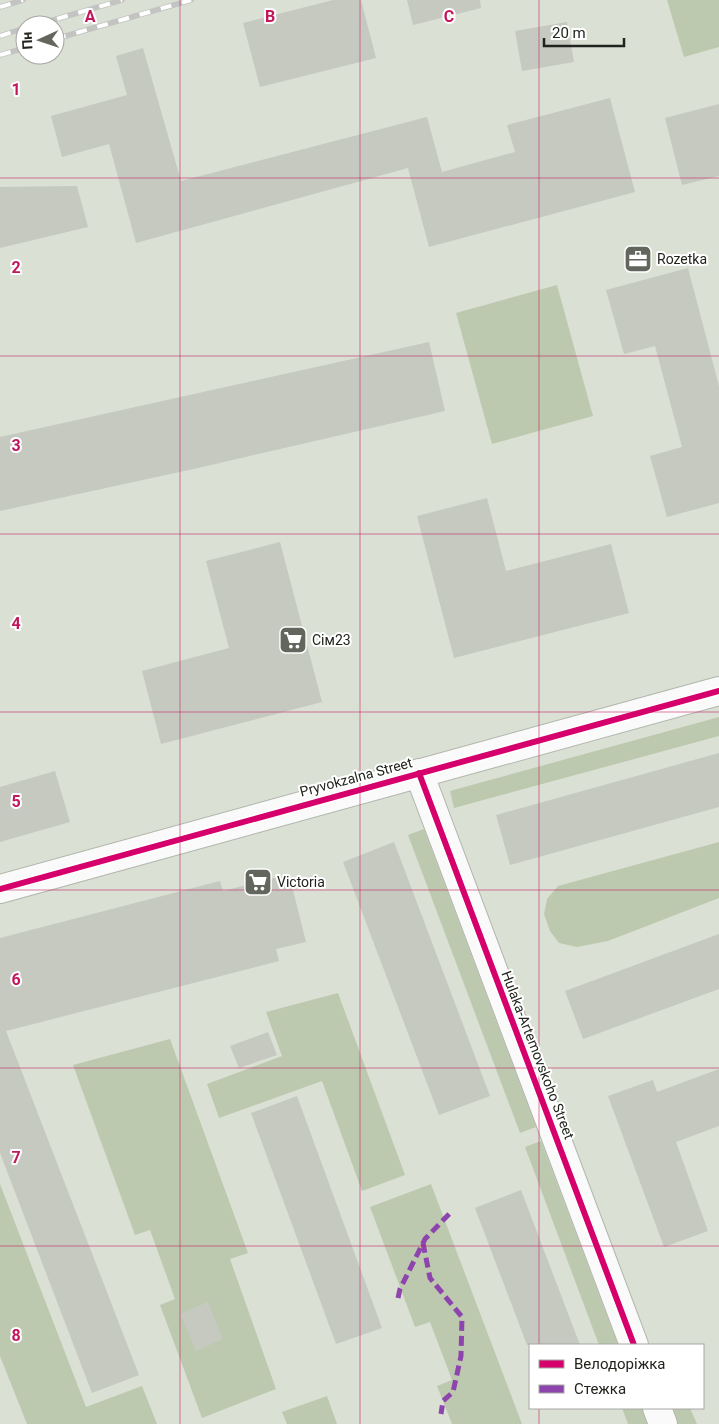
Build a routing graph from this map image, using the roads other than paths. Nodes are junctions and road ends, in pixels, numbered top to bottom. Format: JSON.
{"nodes":[{"id":1,"x":719,"y":691,"type":"edge"},
{"id":2,"x":419,"y":773,"type":"junction"},
{"id":3,"x":0,"y":889,"type":"edge"},
{"id":4,"x":634,"y":1344,"type":"edge"},
{"id":5,"x":657,"y":1409,"type":"edge"},
{"id":6,"x":663,"y":1424,"type":"edge"}],
"edges":[{"from":1,"to":2,"type":"street","name":"Pryvokzalna Street"},
{"from":2,"to":3,"type":"street","name":"Pryvokzalna Street"},
{"from":2,"to":4,"type":"street","name":"Hulaka-Artemovskoho Street"},
{"from":5,"to":6,"type":"street"}]}
